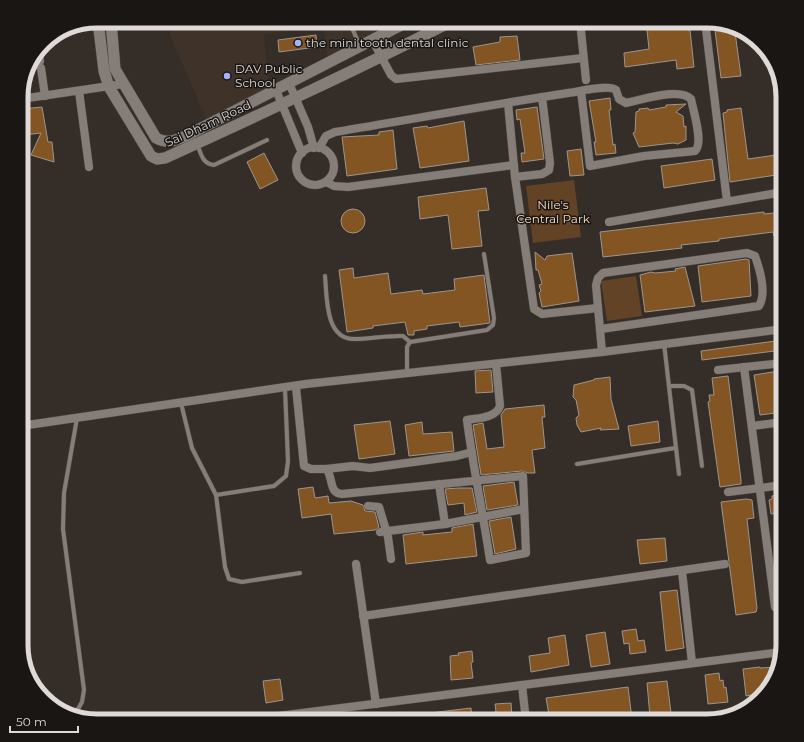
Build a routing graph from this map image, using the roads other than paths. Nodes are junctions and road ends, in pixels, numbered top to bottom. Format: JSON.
{"nodes":[{"id":1,"x":99,"y":28,"type":"edge"},
{"id":2,"x":112,"y":28,"type":"edge"},
{"id":3,"x":352,"y":28,"type":"edge"},
{"id":4,"x":396,"y":28,"type":"edge"},
{"id":5,"x":439,"y":28,"type":"edge"},
{"id":6,"x":581,"y":28,"type":"edge"},
{"id":7,"x":706,"y":28,"type":"edge"},
{"id":8,"x":373,"y":41,"type":"junction"},
{"id":9,"x":360,"y":47,"type":"junction"},
{"id":10,"x":381,"y":58,"type":"junction"},
{"id":11,"x":583,"y":58,"type":"junction"},
{"id":12,"x":39,"y":59,"type":"edge"},
{"id":13,"x":586,"y":80,"type":"dead end"},
{"id":14,"x":289,"y":83,"type":"junction"},
{"id":15,"x":123,"y":84,"type":"junction"},
{"id":16,"x":109,"y":87,"type":"junction"},
{"id":17,"x":276,"y":90,"type":"junction"},
{"id":18,"x":79,"y":91,"type":"junction"},
{"id":19,"x":581,"y":91,"type":"junction"},
{"id":20,"x":45,"y":96,"type":"junction"},
{"id":21,"x":295,"y":97,"type":"junction"},
{"id":22,"x":542,"y":97,"type":"junction"},
{"id":23,"x":28,"y":98,"type":"edge"},
{"id":24,"x":508,"y":103,"type":"junction"},
{"id":25,"x":281,"y":105,"type":"junction"},
{"id":26,"x":267,"y":140,"type":"dead end"},
{"id":27,"x":165,"y":143,"type":"junction"},
{"id":28,"x":197,"y":144,"type":"junction"},
{"id":29,"x":316,"y":148,"type":"junction"},
{"id":30,"x":302,"y":153,"type":"junction"},
{"id":31,"x":151,"y":156,"type":"junction"},
{"id":32,"x":514,"y":165,"type":"junction"},
{"id":33,"x":89,"y":167,"type":"dead end"},
{"id":34,"x":515,"y":177,"type":"junction"},
{"id":35,"x":326,"y":182,"type":"junction"},
{"id":36,"x":776,"y":193,"type":"edge"},
{"id":37,"x":727,"y":201,"type":"junction"},
{"id":38,"x":609,"y":222,"type":"dead end"},
{"id":39,"x":484,"y":254,"type":"dead end"},
{"id":40,"x":325,"y":276,"type":"dead end"},
{"id":41,"x":598,"y":308,"type":"junction"},
{"id":42,"x":601,"y":329,"type":"junction"},
{"id":43,"x":776,"y":330,"type":"edge"},
{"id":44,"x":410,"y":342,"type":"junction"},
{"id":45,"x":664,"y":343,"type":"junction"},
{"id":46,"x":602,"y":352,"type":"junction"},
{"id":47,"x":496,"y":364,"type":"junction"},
{"id":48,"x":776,"y":364,"type":"edge"},
{"id":49,"x":744,"y":367,"type":"junction"},
{"id":50,"x":718,"y":370,"type":"dead end"},
{"id":51,"x":407,"y":373,"type":"junction"},
{"id":52,"x":670,"y":386,"type":"junction"},
{"id":53,"x":296,"y":387,"type":"junction"},
{"id":54,"x":285,"y":389,"type":"junction"},
{"id":55,"x":181,"y":402,"type":"junction"},
{"id":56,"x":77,"y":418,"type":"junction"},
{"id":57,"x":776,"y":423,"type":"edge"},
{"id":58,"x":28,"y":425,"type":"edge"},
{"id":59,"x":752,"y":426,"type":"junction"},
{"id":60,"x":675,"y":448,"type":"junction"},
{"id":61,"x":472,"y":452,"type":"junction"},
{"id":62,"x":577,"y":464,"type":"dead end"},
{"id":63,"x":702,"y":466,"type":"dead end"},
{"id":64,"x":326,"y":469,"type":"junction"},
{"id":65,"x":679,"y":474,"type":"dead end"},
{"id":66,"x":477,"y":480,"type":"junction"},
{"id":67,"x":439,"y":484,"type":"junction"},
{"id":68,"x":776,"y":486,"type":"edge"},
{"id":69,"x":760,"y":488,"type":"junction"},
{"id":70,"x":728,"y":492,"type":"dead end"},
{"id":71,"x":216,"y":495,"type":"junction"},
{"id":72,"x":368,"y":506,"type":"dead end"},
{"id":73,"x":524,"y":509,"type":"junction"},
{"id":74,"x":483,"y":518,"type":"junction"},
{"id":75,"x":445,"y":524,"type":"junction"},
{"id":76,"x":383,"y":531,"type":"junction"},
{"id":77,"x":391,"y":560,"type":"dead end"},
{"id":78,"x":356,"y":564,"type":"dead end"},
{"id":79,"x":725,"y":564,"type":"dead end"},
{"id":80,"x":682,"y":571,"type":"junction"},
{"id":81,"x":300,"y":573,"type":"dead end"},
{"id":82,"x":775,"y":607,"type":"dead end"},
{"id":83,"x":363,"y":616,"type":"junction"},
{"id":84,"x":775,"y":653,"type":"edge"},
{"id":85,"x":692,"y":663,"type":"junction"},
{"id":86,"x":522,"y":685,"type":"junction"},
{"id":87,"x":376,"y":704,"type":"junction"},
{"id":88,"x":77,"y":711,"type":"edge"},
{"id":89,"x":295,"y":714,"type":"edge"},
{"id":90,"x":525,"y":714,"type":"edge"}],
"edges":[{"from":1,"to":16,"type":"street"},
{"from":2,"to":15,"type":"street","name":"Sai Dham Road"},
{"from":3,"to":9,"type":"lane"},
{"from":4,"to":8,"type":"street","name":"Sai Dham Road"},
{"from":5,"to":10,"type":"street","name":"Sai Dham Road"},
{"from":6,"to":11,"type":"street"},
{"from":7,"to":37,"type":"street"},
{"from":8,"to":9,"type":"street","name":"Sai Dham Road"},
{"from":8,"to":10,"type":"street"},
{"from":9,"to":14,"type":"street","name":"Sai Dham Road"},
{"from":10,"to":11,"type":"street"},
{"from":10,"to":21,"type":"street","name":"Sai Dham Road"},
{"from":11,"to":13,"type":"street"},
{"from":12,"to":20,"type":"street"},
{"from":14,"to":17,"type":"street","name":"Sai Dham Road"},
{"from":14,"to":21,"type":"street"},
{"from":15,"to":16,"type":"street"},
{"from":15,"to":27,"type":"street","name":"Sai Dham Road"},
{"from":16,"to":18,"type":"street"},
{"from":16,"to":31,"type":"street"},
{"from":17,"to":25,"type":"street"},
{"from":17,"to":27,"type":"street","name":"Sai Dham Road"},
{"from":18,"to":20,"type":"street"},
{"from":18,"to":33,"type":"street"},
{"from":19,"to":19,"type":"street"},
{"from":19,"to":22,"type":"street"},
{"from":20,"to":23,"type":"street"},
{"from":21,"to":25,"type":"street","name":"Sai Dham Road"},
{"from":21,"to":29,"type":"street"},
{"from":22,"to":24,"type":"street"},
{"from":22,"to":34,"type":"street"},
{"from":24,"to":29,"type":"street"},
{"from":24,"to":32,"type":"street"},
{"from":25,"to":28,"type":"street","name":"Sai Dham Road"},
{"from":25,"to":30,"type":"street"},
{"from":26,"to":28,"type":"lane"},
{"from":27,"to":31,"type":"street"},
{"from":28,"to":31,"type":"street","name":"Sai Dham Road"},
{"from":29,"to":30,"type":"street"},
{"from":29,"to":35,"type":"street"},
{"from":30,"to":35,"type":"street"},
{"from":32,"to":34,"type":"street"},
{"from":32,"to":35,"type":"street"},
{"from":34,"to":41,"type":"street"},
{"from":36,"to":37,"type":"street"},
{"from":37,"to":38,"type":"street"},
{"from":39,"to":44,"type":"lane"},
{"from":40,"to":44,"type":"lane"},
{"from":41,"to":42,"type":"street"},
{"from":41,"to":42,"type":"street"},
{"from":42,"to":46,"type":"street"},
{"from":43,"to":45,"type":"street"},
{"from":44,"to":51,"type":"lane"},
{"from":45,"to":46,"type":"street"},
{"from":45,"to":52,"type":"lane"},
{"from":46,"to":47,"type":"street"},
{"from":47,"to":51,"type":"street"},
{"from":47,"to":61,"type":"street"},
{"from":48,"to":49,"type":"street"},
{"from":49,"to":50,"type":"street"},
{"from":49,"to":59,"type":"street"},
{"from":51,"to":53,"type":"street"},
{"from":52,"to":60,"type":"lane"},
{"from":52,"to":63,"type":"lane"},
{"from":53,"to":54,"type":"street"},
{"from":53,"to":64,"type":"street"},
{"from":54,"to":55,"type":"street"},
{"from":54,"to":71,"type":"lane"},
{"from":55,"to":56,"type":"street"},
{"from":55,"to":71,"type":"lane"},
{"from":56,"to":58,"type":"street"},
{"from":56,"to":88,"type":"lane"},
{"from":57,"to":59,"type":"street"},
{"from":59,"to":69,"type":"street"},
{"from":60,"to":62,"type":"lane"},
{"from":60,"to":65,"type":"lane"},
{"from":61,"to":64,"type":"street"},
{"from":61,"to":66,"type":"street"},
{"from":64,"to":67,"type":"street"},
{"from":66,"to":67,"type":"street"},
{"from":66,"to":73,"type":"street"},
{"from":66,"to":74,"type":"street"},
{"from":67,"to":75,"type":"street"},
{"from":68,"to":69,"type":"street"},
{"from":69,"to":70,"type":"street"},
{"from":69,"to":82,"type":"street"},
{"from":71,"to":81,"type":"lane"},
{"from":72,"to":76,"type":"street"},
{"from":73,"to":74,"type":"street"},
{"from":73,"to":74,"type":"street"},
{"from":74,"to":75,"type":"street"},
{"from":75,"to":76,"type":"street"},
{"from":76,"to":77,"type":"street"},
{"from":78,"to":83,"type":"street"},
{"from":79,"to":80,"type":"street"},
{"from":80,"to":83,"type":"street"},
{"from":80,"to":85,"type":"street"},
{"from":83,"to":87,"type":"street"},
{"from":84,"to":85,"type":"street"},
{"from":85,"to":86,"type":"street"},
{"from":86,"to":87,"type":"street"},
{"from":86,"to":90,"type":"street"},
{"from":87,"to":89,"type":"street"}]}
